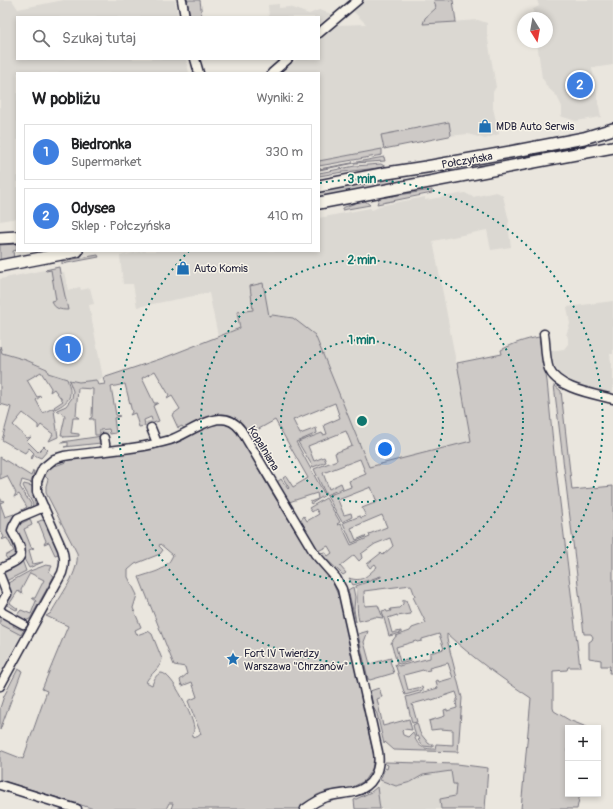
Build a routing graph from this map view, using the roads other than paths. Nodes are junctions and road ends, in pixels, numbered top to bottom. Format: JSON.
{"nodes":[{"id":1,"x":182,"y":0,"type":"edge"},
{"id":2,"x":358,"y":0,"type":"edge"},
{"id":3,"x":185,"y":16,"type":"edge"},
{"id":4,"x":320,"y":32,"type":"edge"},
{"id":5,"x":194,"y":60,"type":"edge"},
{"id":6,"x":194,"y":60,"type":"edge"},
{"id":7,"x":287,"y":60,"type":"edge"},
{"id":8,"x":194,"y":72,"type":"edge"},
{"id":9,"x":199,"y":72,"type":"edge"},
{"id":10,"x":273,"y":72,"type":"edge"},
{"id":11,"x":613,"y":129,"type":"edge"},
{"id":12,"x":613,"y":147,"type":"edge"},
{"id":13,"x":320,"y":186,"type":"edge"},
{"id":14,"x":320,"y":203,"type":"edge"},
{"id":15,"x":16,"y":237,"type":"edge"},
{"id":16,"x":0,"y":238,"type":"edge"},
{"id":17,"x":72,"y":252,"type":"edge"},
{"id":18,"x":0,"y":266,"type":"edge"},
{"id":19,"x":544,"y":334,"type":"dead end"},
{"id":20,"x":613,"y":399,"type":"edge"},
{"id":21,"x":151,"y":428,"type":"tunnel mouth"},
{"id":22,"x":104,"y":438,"type":"tunnel mouth"},
{"id":23,"x":156,"y":443,"type":"junction"},
{"id":24,"x":106,"y":450,"type":"junction"},
{"id":25,"x":44,"y":506,"type":"junction"},
{"id":26,"x":0,"y":569,"type":"edge"},
{"id":27,"x":0,"y":576,"type":"edge"},
{"id":28,"x":0,"y":606,"type":"edge"},
{"id":29,"x":0,"y":610,"type":"edge"},
{"id":30,"x":23,"y":624,"type":"dead end"},
{"id":31,"x":0,"y":686,"type":"edge"},
{"id":32,"x":0,"y":785,"type":"edge"},
{"id":33,"x":76,"y":809,"type":"edge"},
{"id":34,"x":305,"y":809,"type":"edge"}],
"edges":[{"from":1,"to":3,"type":"street"},
{"from":2,"to":4,"type":"street"},
{"from":5,"to":8,"type":"street"},
{"from":6,"to":9,"type":"street"},
{"from":7,"to":10,"type":"street"},
{"from":11,"to":13,"type":"main road","name":"Połczyńska"},
{"from":12,"to":14,"type":"main road","name":"Połczyńska"},
{"from":15,"to":16,"type":"main road"},
{"from":17,"to":18,"type":"main road"},
{"from":19,"to":20,"type":"street"},
{"from":21,"to":23,"type":"street"},
{"from":22,"to":24,"type":"street"},
{"from":23,"to":24,"type":"street","name":"Kopalniana"},
{"from":23,"to":34,"type":"street","name":"Kopalniana"},
{"from":24,"to":25,"type":"street","name":"Kopalniana"},
{"from":25,"to":26,"type":"street"},
{"from":25,"to":31,"type":"street","name":"Kopalniana"},
{"from":27,"to":28,"type":"street"},
{"from":29,"to":30,"type":"street"},
{"from":32,"to":33,"type":"street"}]}
